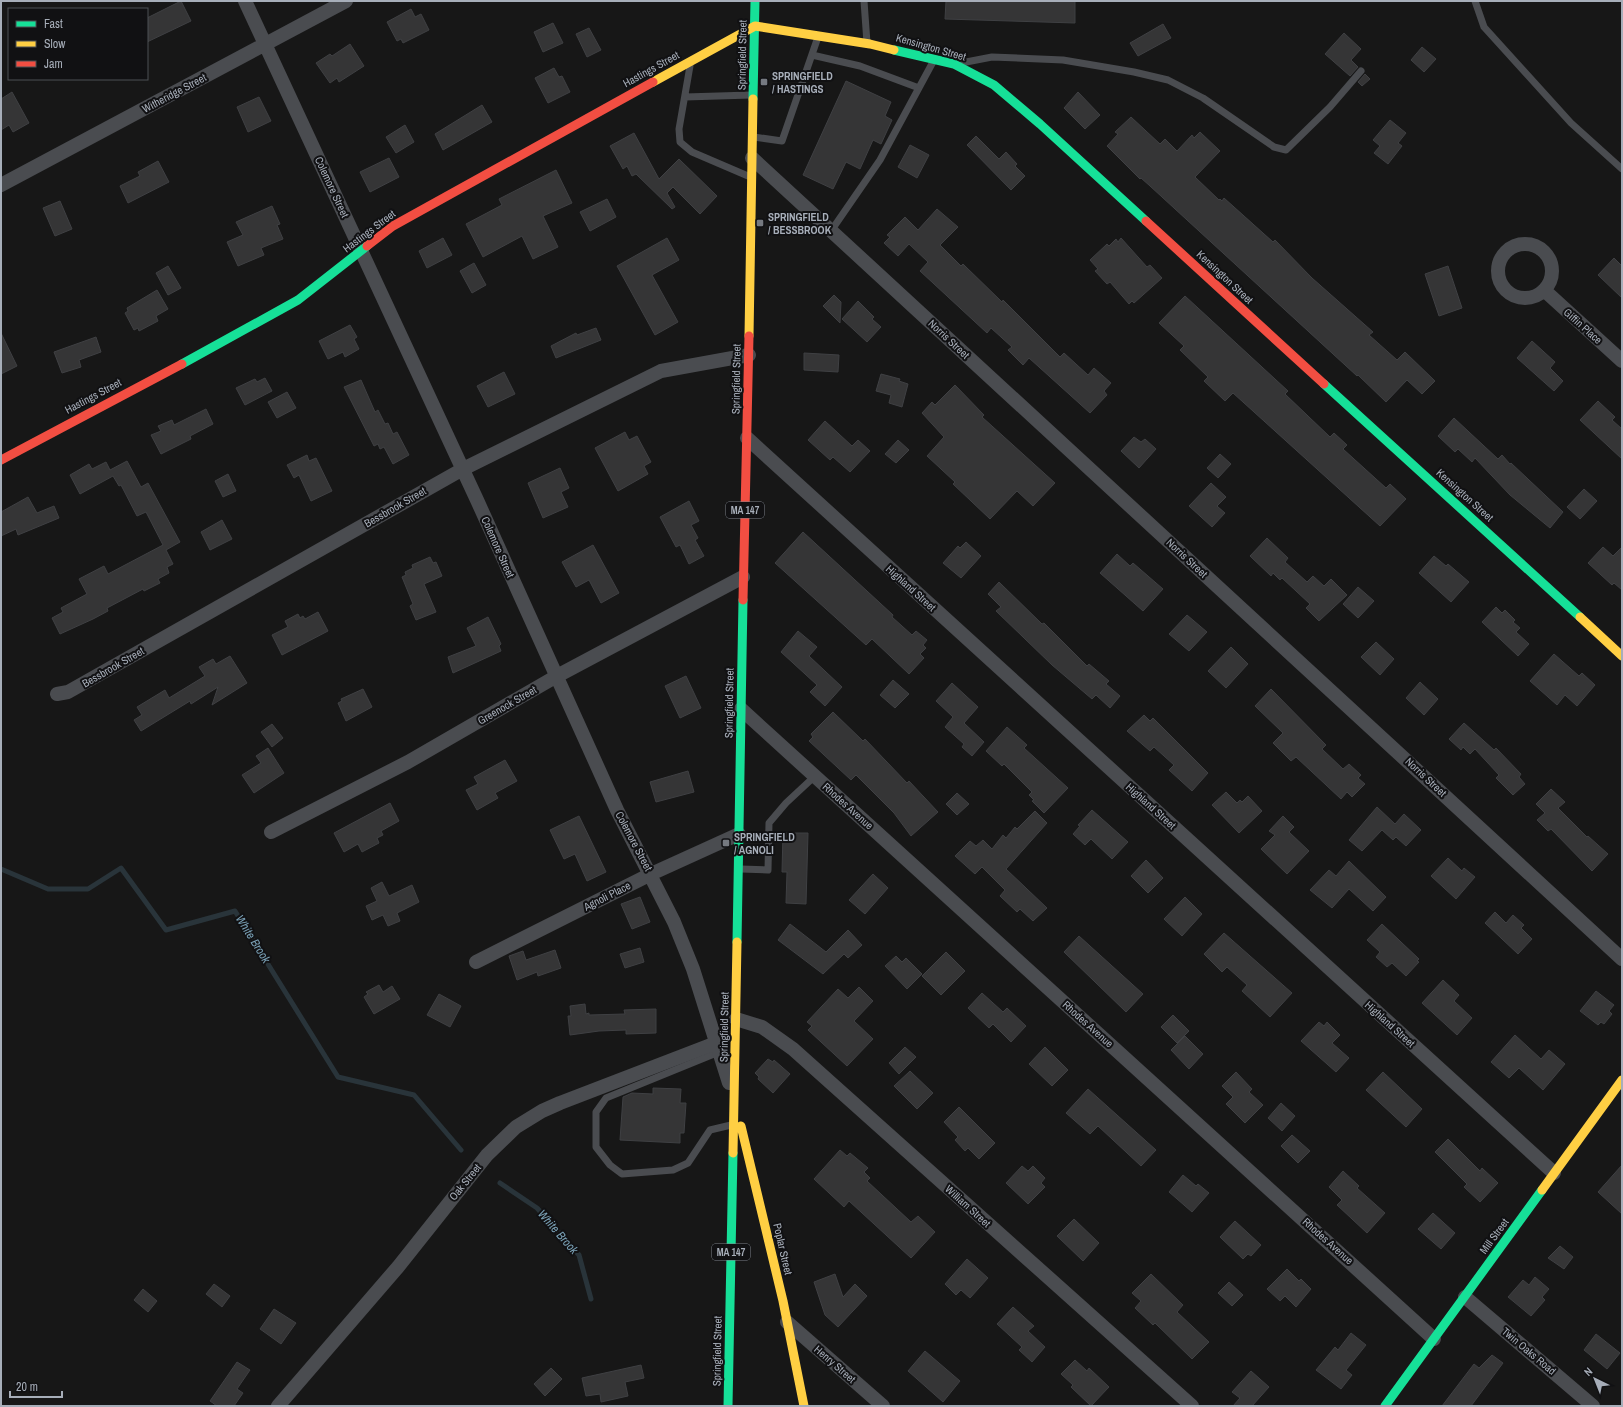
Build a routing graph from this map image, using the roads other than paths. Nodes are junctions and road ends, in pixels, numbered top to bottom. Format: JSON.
{"nodes":[{"id":1,"x":245,"y":1,"type":"edge"},
{"id":2,"x":346,"y":1,"type":"edge"},
{"id":3,"x":755,"y":1,"type":"edge"},
{"id":4,"x":864,"y":1,"type":"edge"},
{"id":5,"x":1475,"y":1,"type":"edge"},
{"id":6,"x":755,"y":26,"type":"junction"},
{"id":7,"x":819,"y":35,"type":"junction"},
{"id":8,"x":867,"y":43,"type":"junction"},
{"id":9,"x":265,"y":45,"type":"junction"},
{"id":10,"x":812,"y":55,"type":"junction"},
{"id":11,"x":935,"y":59,"type":"junction"},
{"id":12,"x":690,"y":61,"type":"junction"},
{"id":13,"x":954,"y":64,"type":"junction"},
{"id":14,"x":1361,"y":71,"type":"dead end"},
{"id":15,"x":919,"y":88,"type":"junction"},
{"id":16,"x":754,"y":95,"type":"junction"},
{"id":17,"x":685,"y":97,"type":"junction"},
{"id":18,"x":753,"y":137,"type":"junction"},
{"id":19,"x":752,"y":158,"type":"junction"},
{"id":20,"x":1622,"y":169,"type":"edge"},
{"id":21,"x":752,"y":178,"type":"junction"},
{"id":22,"x":1,"y":185,"type":"edge"},
{"id":23,"x":831,"y":231,"type":"junction"},
{"id":24,"x":362,"y":251,"type":"junction"},
{"id":25,"x":1544,"y":290,"type":"dead end"},
{"id":26,"x":749,"y":355,"type":"junction"},
{"id":27,"x":1622,"y":361,"type":"edge"},
{"id":28,"x":747,"y":438,"type":"junction"},
{"id":29,"x":1,"y":460,"type":"edge"},
{"id":30,"x":462,"y":468,"type":"junction"},
{"id":31,"x":743,"y":577,"type":"junction"},
{"id":32,"x":1622,"y":656,"type":"edge"},
{"id":33,"x":557,"y":676,"type":"junction"},
{"id":34,"x":56,"y":694,"type":"dead end"},
{"id":35,"x":741,"y":709,"type":"junction"},
{"id":36,"x":815,"y":776,"type":"junction"},
{"id":37,"x":271,"y":832,"type":"dead end"},
{"id":38,"x":739,"y":834,"type":"junction"},
{"id":39,"x":739,"y":869,"type":"junction"},
{"id":40,"x":651,"y":874,"type":"junction"},
{"id":41,"x":1622,"y":958,"type":"edge"},
{"id":42,"x":476,"y":962,"type":"dead end"},
{"id":43,"x":736,"y":1019,"type":"junction"},
{"id":44,"x":718,"y":1048,"type":"junction"},
{"id":45,"x":1622,"y":1080,"type":"edge"},
{"id":46,"x":735,"y":1099,"type":"junction"},
{"id":47,"x":734,"y":1125,"type":"junction"},
{"id":48,"x":1554,"y":1173,"type":"junction"},
{"id":49,"x":1465,"y":1297,"type":"junction"},
{"id":50,"x":787,"y":1322,"type":"junction"},
{"id":51,"x":1434,"y":1338,"type":"junction"},
{"id":52,"x":278,"y":1406,"type":"edge"},
{"id":53,"x":728,"y":1406,"type":"edge"},
{"id":54,"x":804,"y":1406,"type":"edge"},
{"id":55,"x":883,"y":1406,"type":"edge"},
{"id":56,"x":1192,"y":1406,"type":"edge"},
{"id":57,"x":1385,"y":1406,"type":"edge"},
{"id":58,"x":1593,"y":1406,"type":"edge"}],
"edges":[{"from":1,"to":9,"type":"street","name":"Colemore Street"},
{"from":2,"to":9,"type":"street","name":"Witheridge Street"},
{"from":3,"to":6,"type":"street","name":"Springfield Street","number":"MA 147"},
{"from":4,"to":8,"type":"lane"},
{"from":5,"to":20,"type":"lane"},
{"from":6,"to":7,"type":"street","name":"Kensington Street"},
{"from":6,"to":12,"type":"street","name":"Hastings Street"},
{"from":6,"to":16,"type":"street","name":"Springfield Street","number":"MA 147"},
{"from":7,"to":8,"type":"street","name":"Kensington Street"},
{"from":7,"to":10,"type":"lane"},
{"from":8,"to":11,"type":"street","name":"Kensington Street"},
{"from":9,"to":22,"type":"street","name":"Witheridge Street"},
{"from":9,"to":24,"type":"street","name":"Colemore Street"},
{"from":10,"to":15,"type":"lane"},
{"from":10,"to":18,"type":"lane"},
{"from":11,"to":13,"type":"street","name":"Kensington Street"},
{"from":11,"to":15,"type":"lane"},
{"from":12,"to":17,"type":"lane"},
{"from":12,"to":24,"type":"street","name":"Hastings Street"},
{"from":13,"to":14,"type":"lane"},
{"from":13,"to":32,"type":"street","name":"Kensington Street"},
{"from":15,"to":23,"type":"lane"},
{"from":16,"to":17,"type":"lane"},
{"from":16,"to":18,"type":"street","name":"Springfield Street","number":"MA 147"},
{"from":17,"to":21,"type":"lane"},
{"from":18,"to":19,"type":"street","name":"Springfield Street","number":"MA 147"},
{"from":19,"to":21,"type":"street","name":"Springfield Street","number":"MA 147"},
{"from":19,"to":23,"type":"street","name":"Norris Street"},
{"from":21,"to":26,"type":"street","name":"Springfield Street","number":"MA 147"},
{"from":23,"to":41,"type":"street","name":"Norris Street"},
{"from":24,"to":29,"type":"street","name":"Hastings Street"},
{"from":24,"to":30,"type":"street","name":"Colemore Street"},
{"from":25,"to":27,"type":"street","name":"Giffin Place"},
{"from":26,"to":28,"type":"street","name":"Springfield Street","number":"MA 147"},
{"from":26,"to":30,"type":"street","name":"Bessbrook Street"},
{"from":28,"to":31,"type":"street","name":"Springfield Street","number":"MA 147"},
{"from":28,"to":48,"type":"street","name":"Highland Street"},
{"from":30,"to":33,"type":"street","name":"Colemore Street"},
{"from":30,"to":34,"type":"street","name":"Bessbrook Street"},
{"from":31,"to":33,"type":"street","name":"Greenock Street"},
{"from":31,"to":35,"type":"street","name":"Springfield Street","number":"MA 147"},
{"from":33,"to":37,"type":"street","name":"Greenock Street"},
{"from":33,"to":40,"type":"street","name":"Colemore Street"},
{"from":35,"to":36,"type":"street","name":"Rhodes Avenue"},
{"from":35,"to":38,"type":"street","name":"Springfield Street","number":"MA 147"},
{"from":36,"to":39,"type":"lane"},
{"from":36,"to":51,"type":"street","name":"Rhodes Avenue"},
{"from":38,"to":39,"type":"street","name":"Springfield Street","number":"MA 147"},
{"from":38,"to":40,"type":"street","name":"Agnoli Place"},
{"from":39,"to":43,"type":"street","name":"Springfield Street","number":"MA 147"},
{"from":40,"to":42,"type":"street","name":"Agnoli Place"},
{"from":40,"to":44,"type":"street","name":"Colemore Street"},
{"from":43,"to":46,"type":"street","name":"Springfield Street","number":"MA 147"},
{"from":43,"to":56,"type":"street","name":"William Street"},
{"from":44,"to":46,"type":"street","name":"Colemore Street"},
{"from":44,"to":47,"type":"lane"},
{"from":44,"to":52,"type":"street","name":"Oak Street"},
{"from":45,"to":48,"type":"street","name":"Mill Street"},
{"from":46,"to":47,"type":"street","name":"Springfield Street","number":"MA 147"},
{"from":46,"to":50,"type":"street","name":"Poplar Street"},
{"from":47,"to":53,"type":"street","name":"Springfield Street","number":"MA 147"},
{"from":48,"to":49,"type":"street","name":"Mill Street"},
{"from":49,"to":51,"type":"street","name":"Mill Street"},
{"from":49,"to":58,"type":"street","name":"Twin Oaks Road"},
{"from":50,"to":54,"type":"street","name":"Poplar Street"},
{"from":50,"to":55,"type":"street","name":"Henry Street"},
{"from":51,"to":57,"type":"street","name":"Mill Street"}]}
